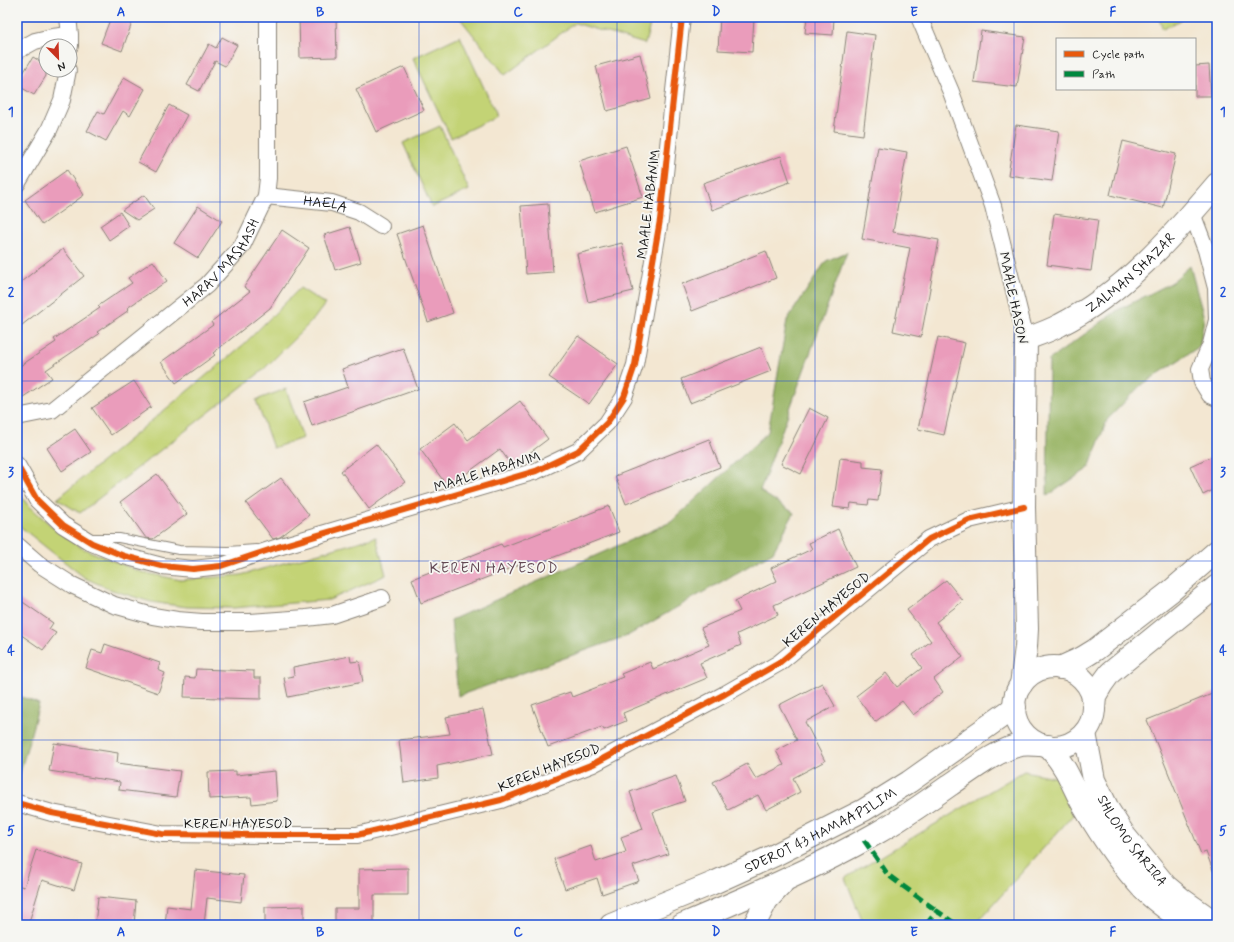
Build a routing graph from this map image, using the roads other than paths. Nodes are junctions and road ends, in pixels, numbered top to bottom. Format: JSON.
{"nodes":[{"id":1,"x":68,"y":17,"type":"edge"},
{"id":2,"x":268,"y":17,"type":"edge"},
{"id":3,"x":682,"y":17,"type":"edge"},
{"id":4,"x":919,"y":17,"type":"edge"},
{"id":5,"x":45,"y":38,"type":"edge"},
{"id":6,"x":61,"y":38,"type":"edge"},
{"id":7,"x":70,"y":38,"type":"edge"},
{"id":8,"x":38,"y":40,"type":"edge"},
{"id":9,"x":17,"y":50,"type":"edge"},
{"id":10,"x":66,"y":78,"type":"edge"},
{"id":11,"x":17,"y":184,"type":"edge"},
{"id":12,"x":1217,"y":184,"type":"edge"},
{"id":13,"x":266,"y":196,"type":"junction"},
{"id":14,"x":1192,"y":213,"type":"junction"},
{"id":15,"x":381,"y":226,"type":"dead end"},
{"id":16,"x":1026,"y":339,"type":"junction"},
{"id":17,"x":1217,"y":398,"type":"edge"},
{"id":18,"x":17,"y":418,"type":"edge"},
{"id":19,"x":17,"y":466,"type":"edge"},
{"id":20,"x":1024,"y":507,"type":"junction"},
{"id":21,"x":17,"y":545,"type":"edge"},
{"id":22,"x":1217,"y":552,"type":"edge"},
{"id":23,"x":1217,"y":586,"type":"edge"},
{"id":24,"x":382,"y":598,"type":"dead end"},
{"id":25,"x":1027,"y":619,"type":"junction"},
{"id":26,"x":1056,"y":667,"type":"junction"},
{"id":27,"x":1021,"y":685,"type":"junction"},
{"id":28,"x":1015,"y":707,"type":"junction"},
{"id":29,"x":1094,"y":713,"type":"junction"},
{"id":30,"x":1085,"y":733,"type":"junction"},
{"id":31,"x":1045,"y":746,"type":"junction"},
{"id":32,"x":17,"y":803,"type":"edge"},
{"id":33,"x":729,"y":876,"type":"junction"},
{"id":34,"x":786,"y":879,"type":"junction"},
{"id":35,"x":724,"y":917,"type":"edge"},
{"id":36,"x":1217,"y":924,"type":"edge"},
{"id":37,"x":611,"y":925,"type":"edge"},
{"id":38,"x":682,"y":925,"type":"edge"},
{"id":39,"x":754,"y":925,"type":"edge"},
{"id":40,"x":1189,"y":925,"type":"edge"}],
"edges":[{"from":1,"to":7,"type":"street"},
{"from":2,"to":13,"type":"street","name":"HARAV MASHASH"},
{"from":3,"to":19,"type":"street","name":"MAALE HABANIM"},
{"from":4,"to":16,"type":"street","name":"MAALE HASON"},
{"from":5,"to":6,"type":"street"},
{"from":8,"to":9,"type":"street"},
{"from":10,"to":11,"type":"street"},
{"from":12,"to":14,"type":"main road","name":"ZALMAN SHAZAR"},
{"from":13,"to":15,"type":"street","name":"HAELA"},
{"from":13,"to":18,"type":"street","name":"HARAV MASHASH"},
{"from":14,"to":16,"type":"main road","name":"ZALMAN SHAZAR"},
{"from":14,"to":17,"type":"street"},
{"from":16,"to":20,"type":"main road","name":"MAALE HASON"},
{"from":20,"to":25,"type":"main road","name":"MAALE HASON"},
{"from":20,"to":32,"type":"street","name":"KEREN HAYESOD"},
{"from":21,"to":24,"type":"street"},
{"from":22,"to":26,"type":"main road"},
{"from":23,"to":29,"type":"main road"},
{"from":25,"to":26,"type":"main road","name":"MAALE HASON"},
{"from":25,"to":27,"type":"main road","name":"MAALE HASON"},
{"from":26,"to":27,"type":"main road"},
{"from":26,"to":29,"type":"main road"},
{"from":27,"to":28,"type":"main road"},
{"from":28,"to":31,"type":"main road"},
{"from":28,"to":33,"type":"main road","name":"SDEROT 43 HAMAAPILIM"},
{"from":29,"to":30,"type":"main road"},
{"from":30,"to":31,"type":"main road"},
{"from":30,"to":36,"type":"main road","name":"SHLOMO SARIRA"},
{"from":31,"to":34,"type":"main road","name":"SDEROT 43 HAMAAPILIM"},
{"from":31,"to":40,"type":"main road","name":"SHLOMO SARIRA"},
{"from":33,"to":35,"type":"main road"},
{"from":33,"to":37,"type":"main road","name":"SDEROT 43 HAMAAPILIM"},
{"from":34,"to":35,"type":"main road","name":"SDEROT 43 HAMAAPILIM"},
{"from":34,"to":39,"type":"main road"},
{"from":35,"to":38,"type":"main road","name":"SDEROT 43 HAMAAPILIM"}]}
